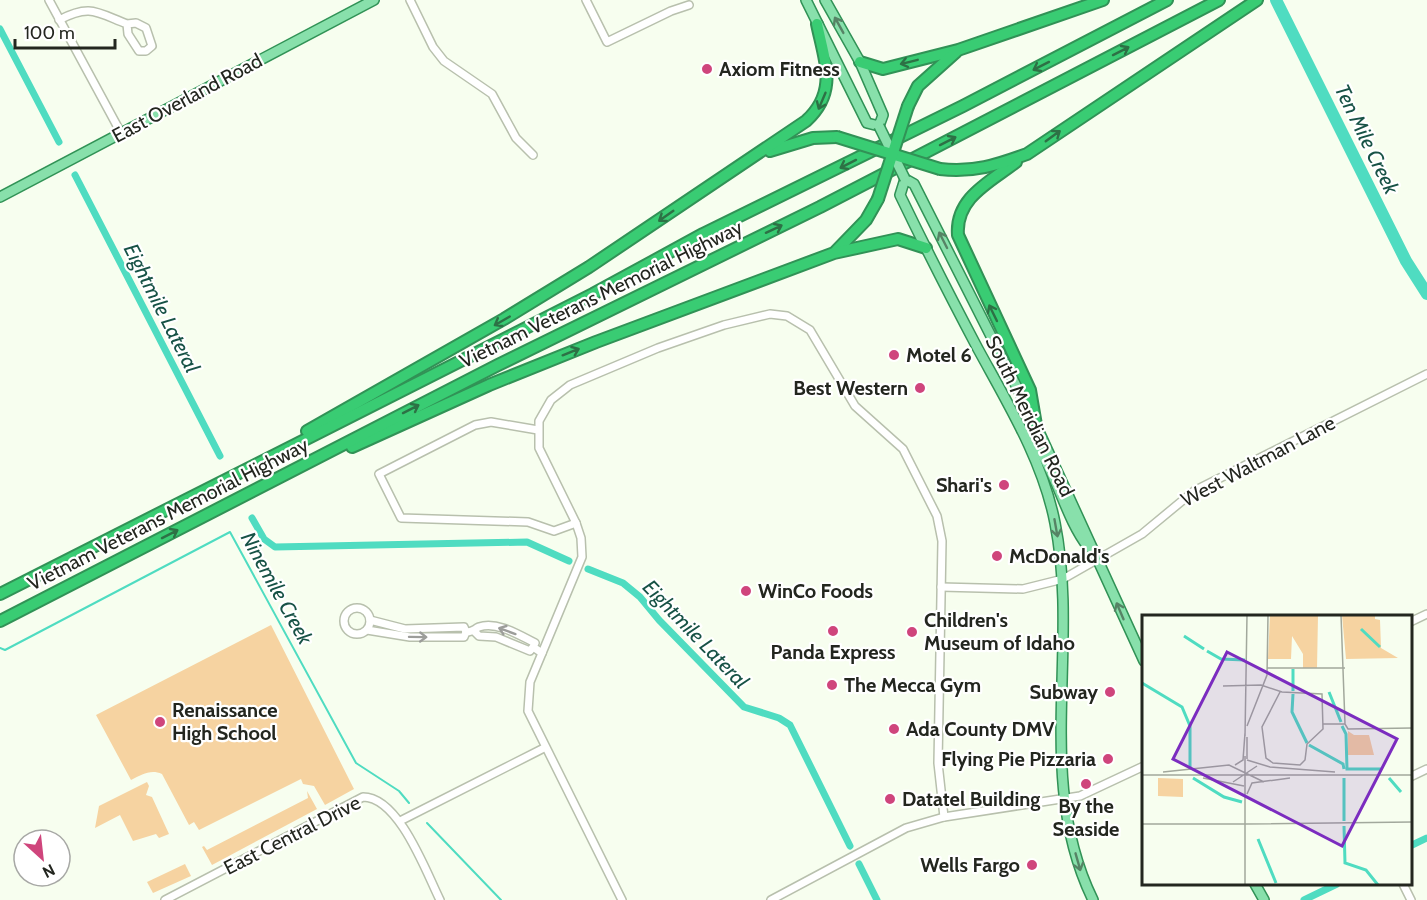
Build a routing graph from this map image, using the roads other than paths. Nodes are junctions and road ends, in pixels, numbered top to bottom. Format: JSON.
{"nodes":[{"id":1,"x":49,"y":0,"type":"edge"},
{"id":2,"x":374,"y":0,"type":"edge"},
{"id":3,"x":410,"y":0,"type":"edge"},
{"id":4,"x":586,"y":0,"type":"edge"},
{"id":5,"x":806,"y":0,"type":"edge"},
{"id":6,"x":825,"y":0,"type":"edge"},
{"id":7,"x":1103,"y":0,"type":"edge"},
{"id":8,"x":1167,"y":0,"type":"edge"},
{"id":9,"x":1219,"y":0,"type":"edge"},
{"id":10,"x":1257,"y":0,"type":"edge"},
{"id":11,"x":689,"y":5,"type":"dead end"},
{"id":12,"x":59,"y":20,"type":"junction"},
{"id":13,"x":127,"y":24,"type":"junction"},
{"id":14,"x":817,"y":24,"type":"junction"},
{"id":15,"x":958,"y":50,"type":"junction"},
{"id":16,"x":860,"y":62,"type":"junction"},
{"id":17,"x":879,"y":126,"type":"junction"},
{"id":18,"x":121,"y":133,"type":"junction"},
{"id":19,"x":892,"y":153,"type":"junction"},
{"id":20,"x":533,"y":154,"type":"dead end"},
{"id":21,"x":1028,"y":154,"type":"junction"},
{"id":22,"x":744,"y":162,"type":"junction"},
{"id":23,"x":905,"y":179,"type":"junction"},
{"id":24,"x":0,"y":197,"type":"edge"},
{"id":25,"x":926,"y":248,"type":"junction"},
{"id":26,"x":834,"y":253,"type":"junction"},
{"id":27,"x":1427,"y":374,"type":"edge"},
{"id":28,"x":1036,"y":425,"type":"junction"},
{"id":29,"x":1020,"y":428,"type":"junction"},
{"id":30,"x":538,"y":430,"type":"junction"},
{"id":31,"x":237,"y":473,"type":"junction"},
{"id":32,"x":248,"y":494,"type":"junction"},
{"id":33,"x":576,"y":523,"type":"junction"},
{"id":34,"x":1098,"y":561,"type":"junction"},
{"id":35,"x":1063,"y":579,"type":"junction"},
{"id":36,"x":941,"y":587,"type":"junction"},
{"id":37,"x":0,"y":594,"type":"edge"},
{"id":38,"x":1427,"y":614,"type":"edge"},
{"id":39,"x":370,"y":620,"type":"junction"},
{"id":40,"x":0,"y":621,"type":"edge"},
{"id":41,"x":1412,"y":621,"type":"edge"},
{"id":42,"x":367,"y":630,"type":"junction"},
{"id":43,"x":470,"y":632,"type":"junction"},
{"id":44,"x":542,"y":652,"type":"junction"},
{"id":45,"x":1142,"y":659,"type":"edge"},
{"id":46,"x":544,"y":748,"type":"junction"},
{"id":47,"x":1142,"y":767,"type":"edge"},
{"id":48,"x":1427,"y":769,"type":"edge"},
{"id":49,"x":1412,"y":776,"type":"edge"},
{"id":50,"x":1063,"y":801,"type":"junction"},
{"id":51,"x":944,"y":817,"type":"junction"},
{"id":52,"x":400,"y":821,"type":"junction"},
{"id":53,"x":1256,"y":885,"type":"edge"},
{"id":54,"x":1404,"y":885,"type":"edge"},
{"id":55,"x":165,"y":900,"type":"edge"},
{"id":56,"x":440,"y":900,"type":"edge"},
{"id":57,"x":622,"y":900,"type":"edge"},
{"id":58,"x":771,"y":900,"type":"edge"},
{"id":59,"x":1093,"y":900,"type":"edge"},
{"id":60,"x":1264,"y":900,"type":"edge"},
{"id":61,"x":1411,"y":900,"type":"edge"}],
"edges":[{"from":1,"to":12,"type":"street"},
{"from":2,"to":18,"type":"main road","name":"East Overland Road"},
{"from":3,"to":20,"type":"street"},
{"from":4,"to":11,"type":"street"},
{"from":5,"to":14,"type":"main road","name":"South Meridian Road"},
{"from":16,"to":6,"type":"main road","name":"South Meridian Road","one_way":true},
{"from":7,"to":15,"type":"highway"},
{"from":8,"to":31,"type":"highway","name":"Vietnam Veterans Memorial Highway","one_way":true},
{"from":32,"to":9,"type":"highway","name":"Vietnam Veterans Memorial Highway","one_way":true},
{"from":21,"to":10,"type":"highway","one_way":true},
{"from":12,"to":13,"type":"street"},
{"from":12,"to":18,"type":"street"},
{"from":13,"to":13,"type":"street"},
{"from":14,"to":17,"type":"main road","name":"South Meridian Road"},
{"from":14,"to":22,"type":"highway","one_way":true},
{"from":15,"to":16,"type":"highway","one_way":true},
{"from":15,"to":19,"type":"highway","bridge":true},
{"from":16,"to":17,"type":"main road","name":"South Meridian Road"},
{"from":17,"to":19,"type":"main road","name":"South Meridian Road","bridge":true},
{"from":18,"to":24,"type":"main road","name":"East Overland Road"},
{"from":19,"to":21,"type":"highway","bridge":true},
{"from":19,"to":22,"type":"highway","bridge":true},
{"from":19,"to":23,"type":"main road","name":"South Meridian Road","bridge":true},
{"from":19,"to":26,"type":"highway","bridge":true},
{"from":28,"to":21,"type":"highway","one_way":true},
{"from":22,"to":31,"type":"highway","one_way":true},
{"from":23,"to":25,"type":"main road","name":"South Meridian Road"},
{"from":28,"to":23,"type":"main road","name":"South Meridian Road","one_way":true},
{"from":25,"to":26,"type":"highway"},
{"from":25,"to":29,"type":"main road","name":"South Meridian Road"},
{"from":32,"to":26,"type":"highway","one_way":true},
{"from":27,"to":34,"type":"street","name":"West Waltman Lane"},
{"from":28,"to":34,"type":"main road","name":"South Meridian Road"},
{"from":29,"to":34,"type":"main road"},
{"from":29,"to":35,"type":"main road","name":"South Meridian Road","one_way":true},
{"from":30,"to":33,"type":"street"},
{"from":30,"to":33,"type":"street"},
{"from":30,"to":36,"type":"street"},
{"from":31,"to":37,"type":"highway","name":"Vietnam Veterans Memorial Highway"},
{"from":40,"to":32,"type":"highway","name":"Vietnam Veterans Memorial Highway","one_way":true},
{"from":33,"to":44,"type":"street"},
{"from":34,"to":35,"type":"street","name":"West Waltman Lane"},
{"from":45,"to":34,"type":"main road","name":"South Meridian Road","one_way":true},
{"from":35,"to":36,"type":"street"},
{"from":35,"to":50,"type":"main road","name":"South Meridian Road"},
{"from":36,"to":51,"type":"street"},
{"from":38,"to":41,"type":"street"},
{"from":39,"to":42,"type":"street"},
{"from":39,"to":42,"type":"street"},
{"from":39,"to":43,"type":"street"},
{"from":42,"to":43,"type":"street","one_way":true},
{"from":43,"to":44,"type":"street"},
{"from":44,"to":46,"type":"street"},
{"from":46,"to":52,"type":"street"},
{"from":46,"to":57,"type":"street"},
{"from":47,"to":50,"type":"street"},
{"from":48,"to":49,"type":"street"},
{"from":50,"to":51,"type":"street"},
{"from":50,"to":59,"type":"main road","name":"South Meridian Road","one_way":true},
{"from":51,"to":58,"type":"street"},
{"from":52,"to":55,"type":"street","name":"East Central Drive"},
{"from":52,"to":56,"type":"street"},
{"from":53,"to":60,"type":"main road"},
{"from":54,"to":61,"type":"street"}]}
